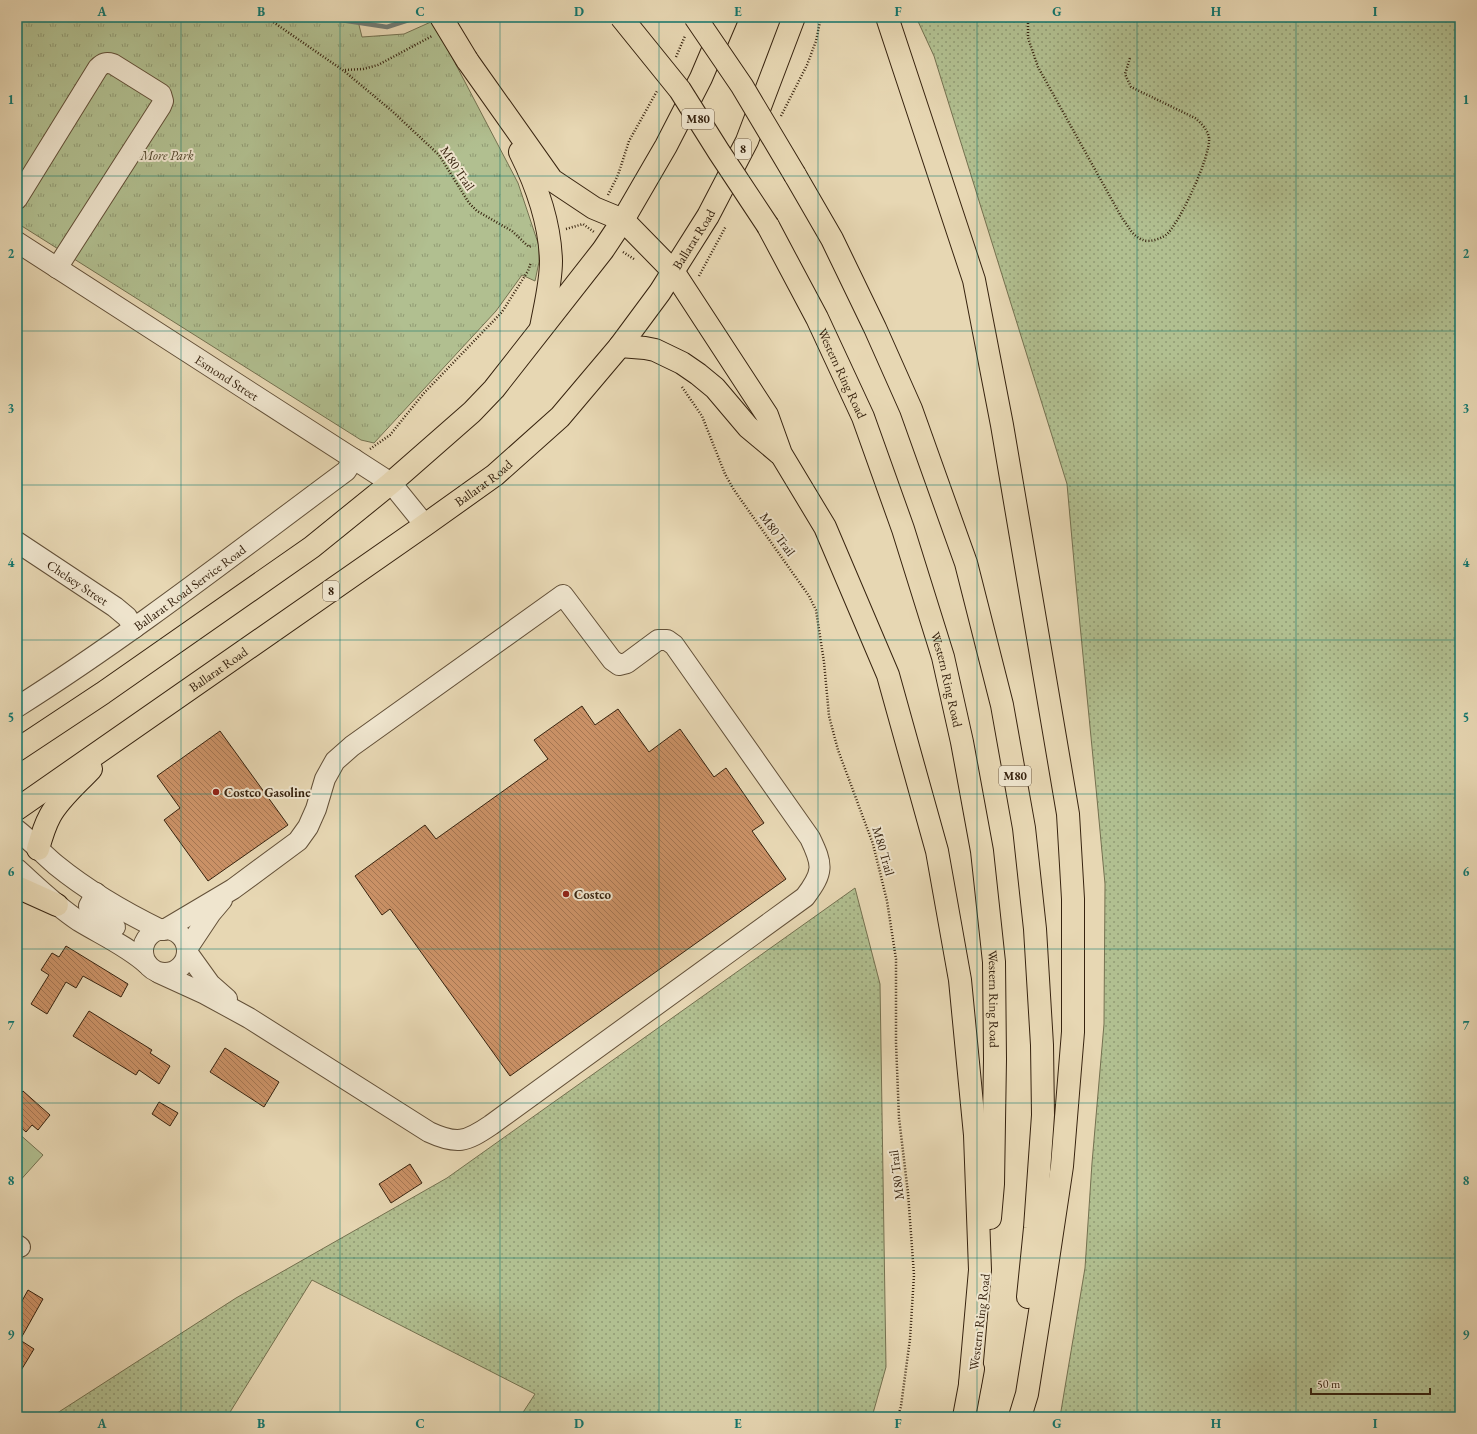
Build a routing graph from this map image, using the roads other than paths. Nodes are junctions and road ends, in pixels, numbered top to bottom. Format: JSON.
{"nodes":[{"id":1,"x":621,"y":17,"type":"edge"},
{"id":2,"x":727,"y":17,"type":"edge"},
{"id":3,"x":794,"y":17,"type":"edge"},
{"id":4,"x":874,"y":17,"type":"edge"},
{"id":5,"x":887,"y":17,"type":"edge"},
{"id":6,"x":691,"y":24,"type":"edge"},
{"id":7,"x":437,"y":26,"type":"edge"},
{"id":8,"x":905,"y":76,"type":"junction"},
{"id":9,"x":499,"y":106,"type":"junction"},
{"id":10,"x":17,"y":199,"type":"edge"},
{"id":11,"x":623,"y":220,"type":"junction"},
{"id":12,"x":17,"y":242,"type":"edge"},
{"id":13,"x":57,"y":268,"type":"junction"},
{"id":14,"x":673,"y":271,"type":"junction"},
{"id":15,"x":541,"y":331,"type":"junction"},
{"id":16,"x":620,"y":346,"type":"junction"},
{"id":17,"x":781,"y":454,"type":"junction"},
{"id":18,"x":354,"y":459,"type":"junction"},
{"id":19,"x":391,"y":483,"type":"junction"},
{"id":20,"x":426,"y":525,"type":"junction"},
{"id":21,"x":17,"y":542,"type":"edge"},
{"id":22,"x":134,"y":628,"type":"junction"},
{"id":23,"x":17,"y":707,"type":"edge"},
{"id":24,"x":130,"y":730,"type":"junction"},
{"id":25,"x":17,"y":750,"type":"edge"},
{"id":26,"x":17,"y":809,"type":"edge"},
{"id":27,"x":17,"y":830,"type":"edge"},
{"id":28,"x":38,"y":849,"type":"junction"},
{"id":29,"x":17,"y":869,"type":"edge"},
{"id":30,"x":17,"y":887,"type":"edge"},
{"id":31,"x":233,"y":888,"type":"junction"},
{"id":32,"x":96,"y":893,"type":"junction"},
{"id":33,"x":57,"y":905,"type":"junction"},
{"id":34,"x":163,"y":930,"type":"junction"},
{"id":35,"x":187,"y":950,"type":"junction"},
{"id":36,"x":148,"y":964,"type":"junction"},
{"id":37,"x":249,"y":1018,"type":"junction"},
{"id":38,"x":970,"y":1384,"type":"junction"},
{"id":39,"x":964,"y":1417,"type":"edge"},
{"id":40,"x":1010,"y":1417,"type":"edge"},
{"id":41,"x":1020,"y":1417,"type":"edge"}],
"edges":[{"from":1,"to":38,"type":"highway","name":"Western Ring Road","number":"M80","bridge":true},
{"from":2,"to":11,"type":"highway"},
{"from":3,"to":14,"type":"highway","name":"Ballarat Road","number":"8"},
{"from":4,"to":8,"type":"highway"},
{"from":5,"to":8,"type":"highway"},
{"from":6,"to":40,"type":"highway","number":"M80","bridge":true},
{"from":7,"to":9,"type":"highway","bridge":true},
{"from":8,"to":41,"type":"highway"},
{"from":9,"to":11,"type":"highway"},
{"from":9,"to":15,"type":"highway"},
{"from":10,"to":13,"type":"street"},
{"from":11,"to":14,"type":"highway"},
{"from":11,"to":15,"type":"highway"},
{"from":12,"to":13,"type":"street","name":"Esmond Street"},
{"from":13,"to":18,"type":"street","name":"Esmond Street"},
{"from":14,"to":16,"type":"highway","name":"Ballarat Road","number":"8"},
{"from":14,"to":17,"type":"highway"},
{"from":15,"to":19,"type":"highway"},
{"from":16,"to":17,"type":"highway"},
{"from":16,"to":20,"type":"highway","name":"Ballarat Road","number":"8"},
{"from":17,"to":38,"type":"highway"},
{"from":18,"to":19,"type":"street","name":"Esmond Street"},
{"from":18,"to":22,"type":"street","name":"Ballarat Road Service Road"},
{"from":19,"to":20,"type":"street","name":"Esmond Street"},
{"from":19,"to":25,"type":"highway"},
{"from":20,"to":24,"type":"highway","name":"Ballarat Road","number":"8"},
{"from":21,"to":22,"type":"street","name":"Chelsey Street"},
{"from":22,"to":23,"type":"street","name":"Ballarat Road Service Road"},
{"from":24,"to":26,"type":"highway","name":"Ballarat Road","number":"8"},
{"from":24,"to":28,"type":"highway"},
{"from":27,"to":28,"type":"street"},
{"from":28,"to":32,"type":"street"},
{"from":29,"to":33,"type":"street"},
{"from":30,"to":33,"type":"highway"},
{"from":31,"to":34,"type":"street"},
{"from":31,"to":35,"type":"street"},
{"from":31,"to":37,"type":"street"},
{"from":32,"to":34,"type":"street"},
{"from":32,"to":36,"type":"street"},
{"from":33,"to":36,"type":"street"},
{"from":34,"to":35,"type":"street"},
{"from":34,"to":36,"type":"street"},
{"from":35,"to":36,"type":"street"},
{"from":35,"to":37,"type":"street"},
{"from":36,"to":37,"type":"street"},
{"from":38,"to":39,"type":"highway","name":"Western Ring Road","number":"M80"}]}
